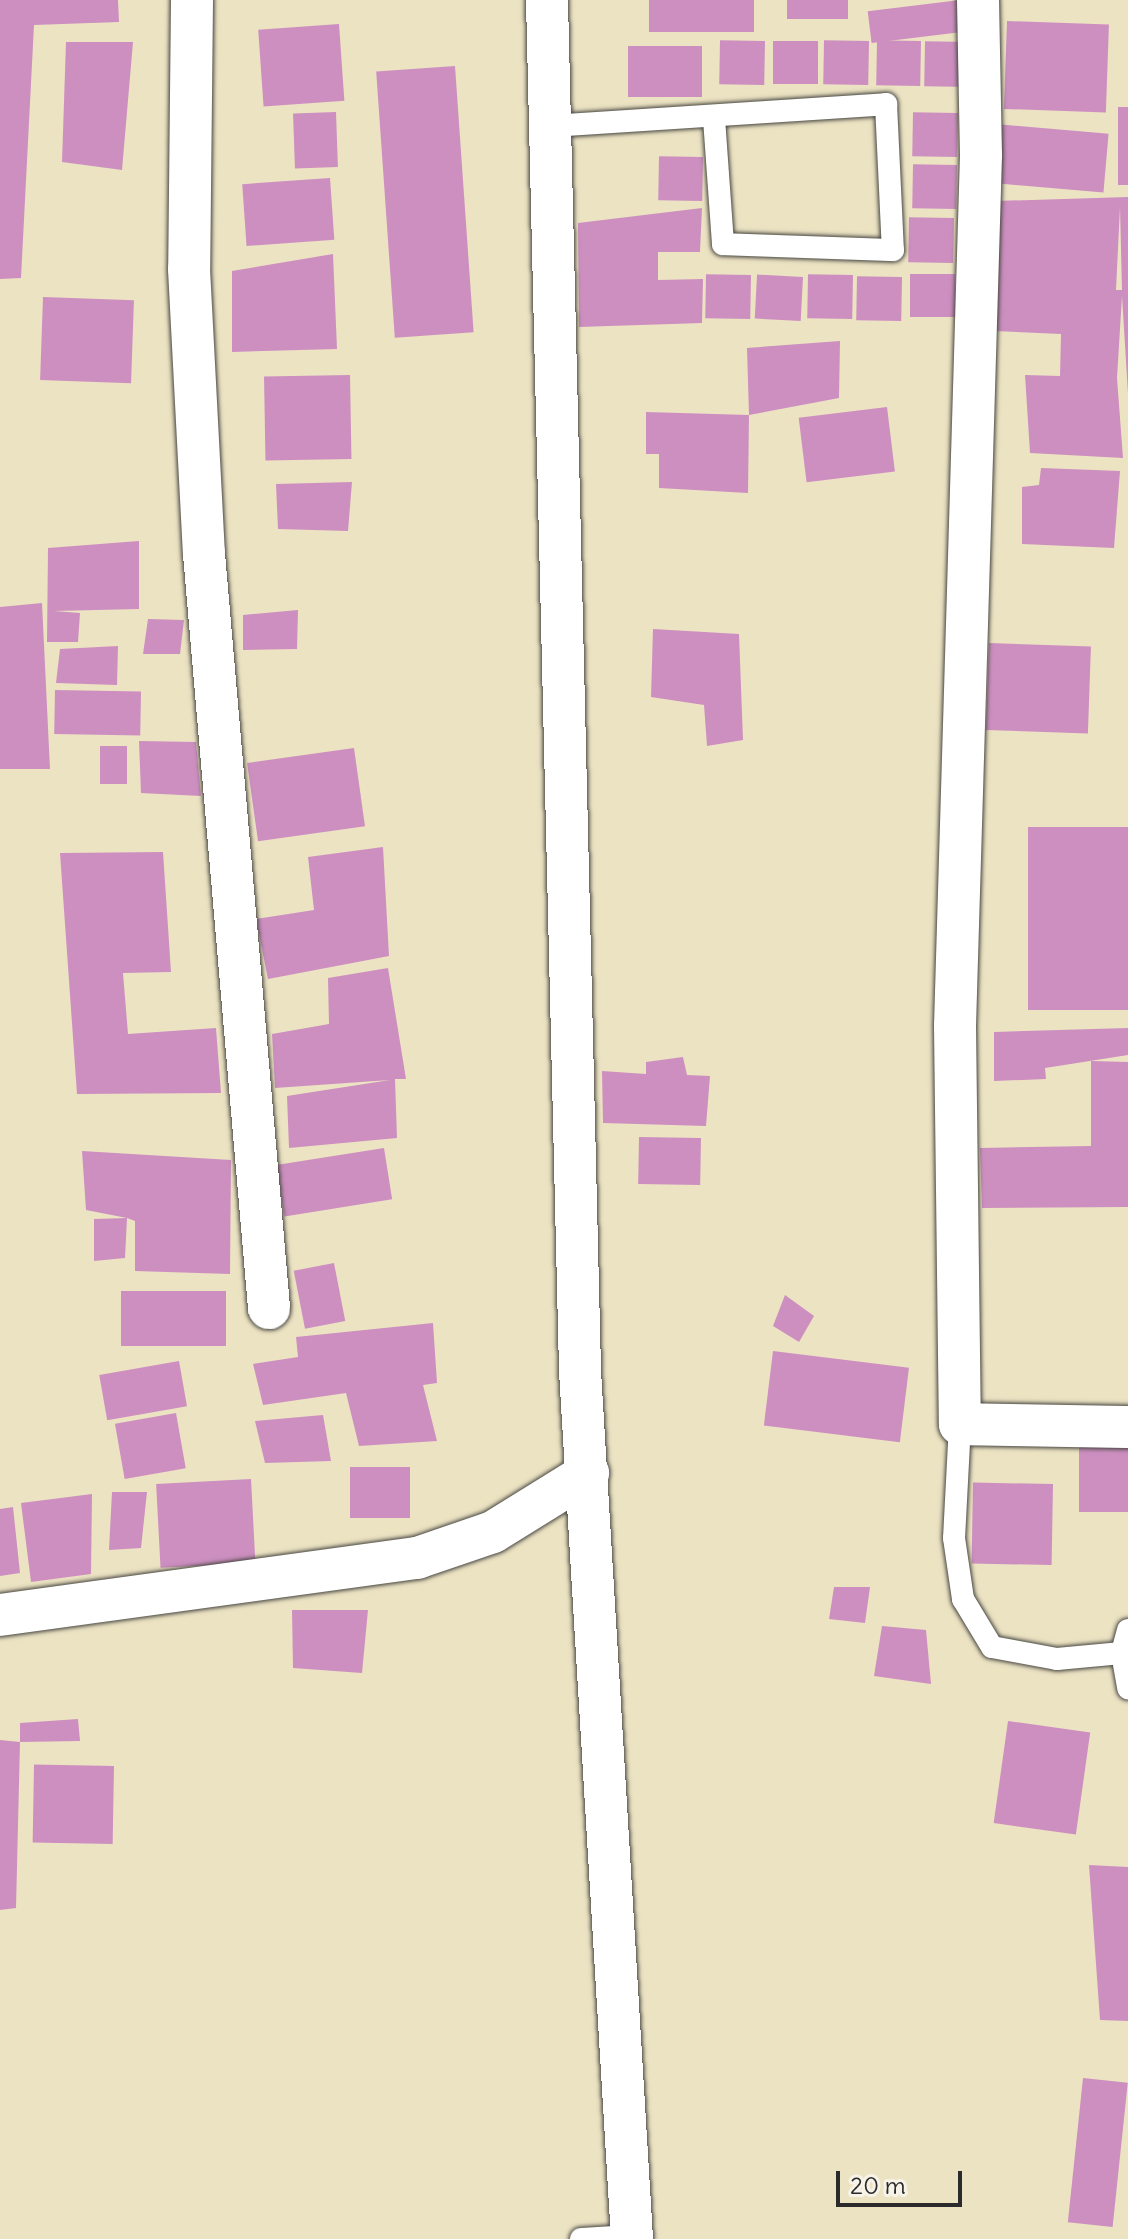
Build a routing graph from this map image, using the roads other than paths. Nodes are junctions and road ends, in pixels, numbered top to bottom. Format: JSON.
{"nodes":[{"id":1,"x":192,"y":0,"type":"edge"},
{"id":2,"x":547,"y":0,"type":"edge"},
{"id":3,"x":978,"y":0,"type":"edge"},
{"id":4,"x":714,"y":117,"type":"junction"},
{"id":5,"x":550,"y":126,"type":"junction"},
{"id":6,"x":269,"y":1308,"type":"dead end"},
{"id":7,"x":960,"y":1424,"type":"junction"},
{"id":8,"x":1128,"y":1427,"type":"edge"},
{"id":9,"x":588,"y":1473,"type":"junction"},
{"id":10,"x":0,"y":1615,"type":"edge"},
{"id":11,"x":1128,"y":1630,"type":"edge"},
{"id":12,"x":1122,"y":1653,"type":"junction"},
{"id":13,"x":1128,"y":1688,"type":"edge"},
{"id":14,"x":632,"y":2238,"type":"edge"},
{"id":15,"x":581,"y":2239,"type":"edge"}],
"edges":[{"from":1,"to":6,"type":"street"},
{"from":2,"to":5,"type":"street"},
{"from":3,"to":7,"type":"street"},
{"from":4,"to":4,"type":"lane"},
{"from":4,"to":5,"type":"lane"},
{"from":5,"to":9,"type":"street"},
{"from":7,"to":8,"type":"street"},
{"from":7,"to":12,"type":"lane"},
{"from":9,"to":10,"type":"street"},
{"from":9,"to":14,"type":"street"},
{"from":11,"to":12,"type":"lane"},
{"from":12,"to":13,"type":"lane"},
{"from":14,"to":15,"type":"lane"}]}
